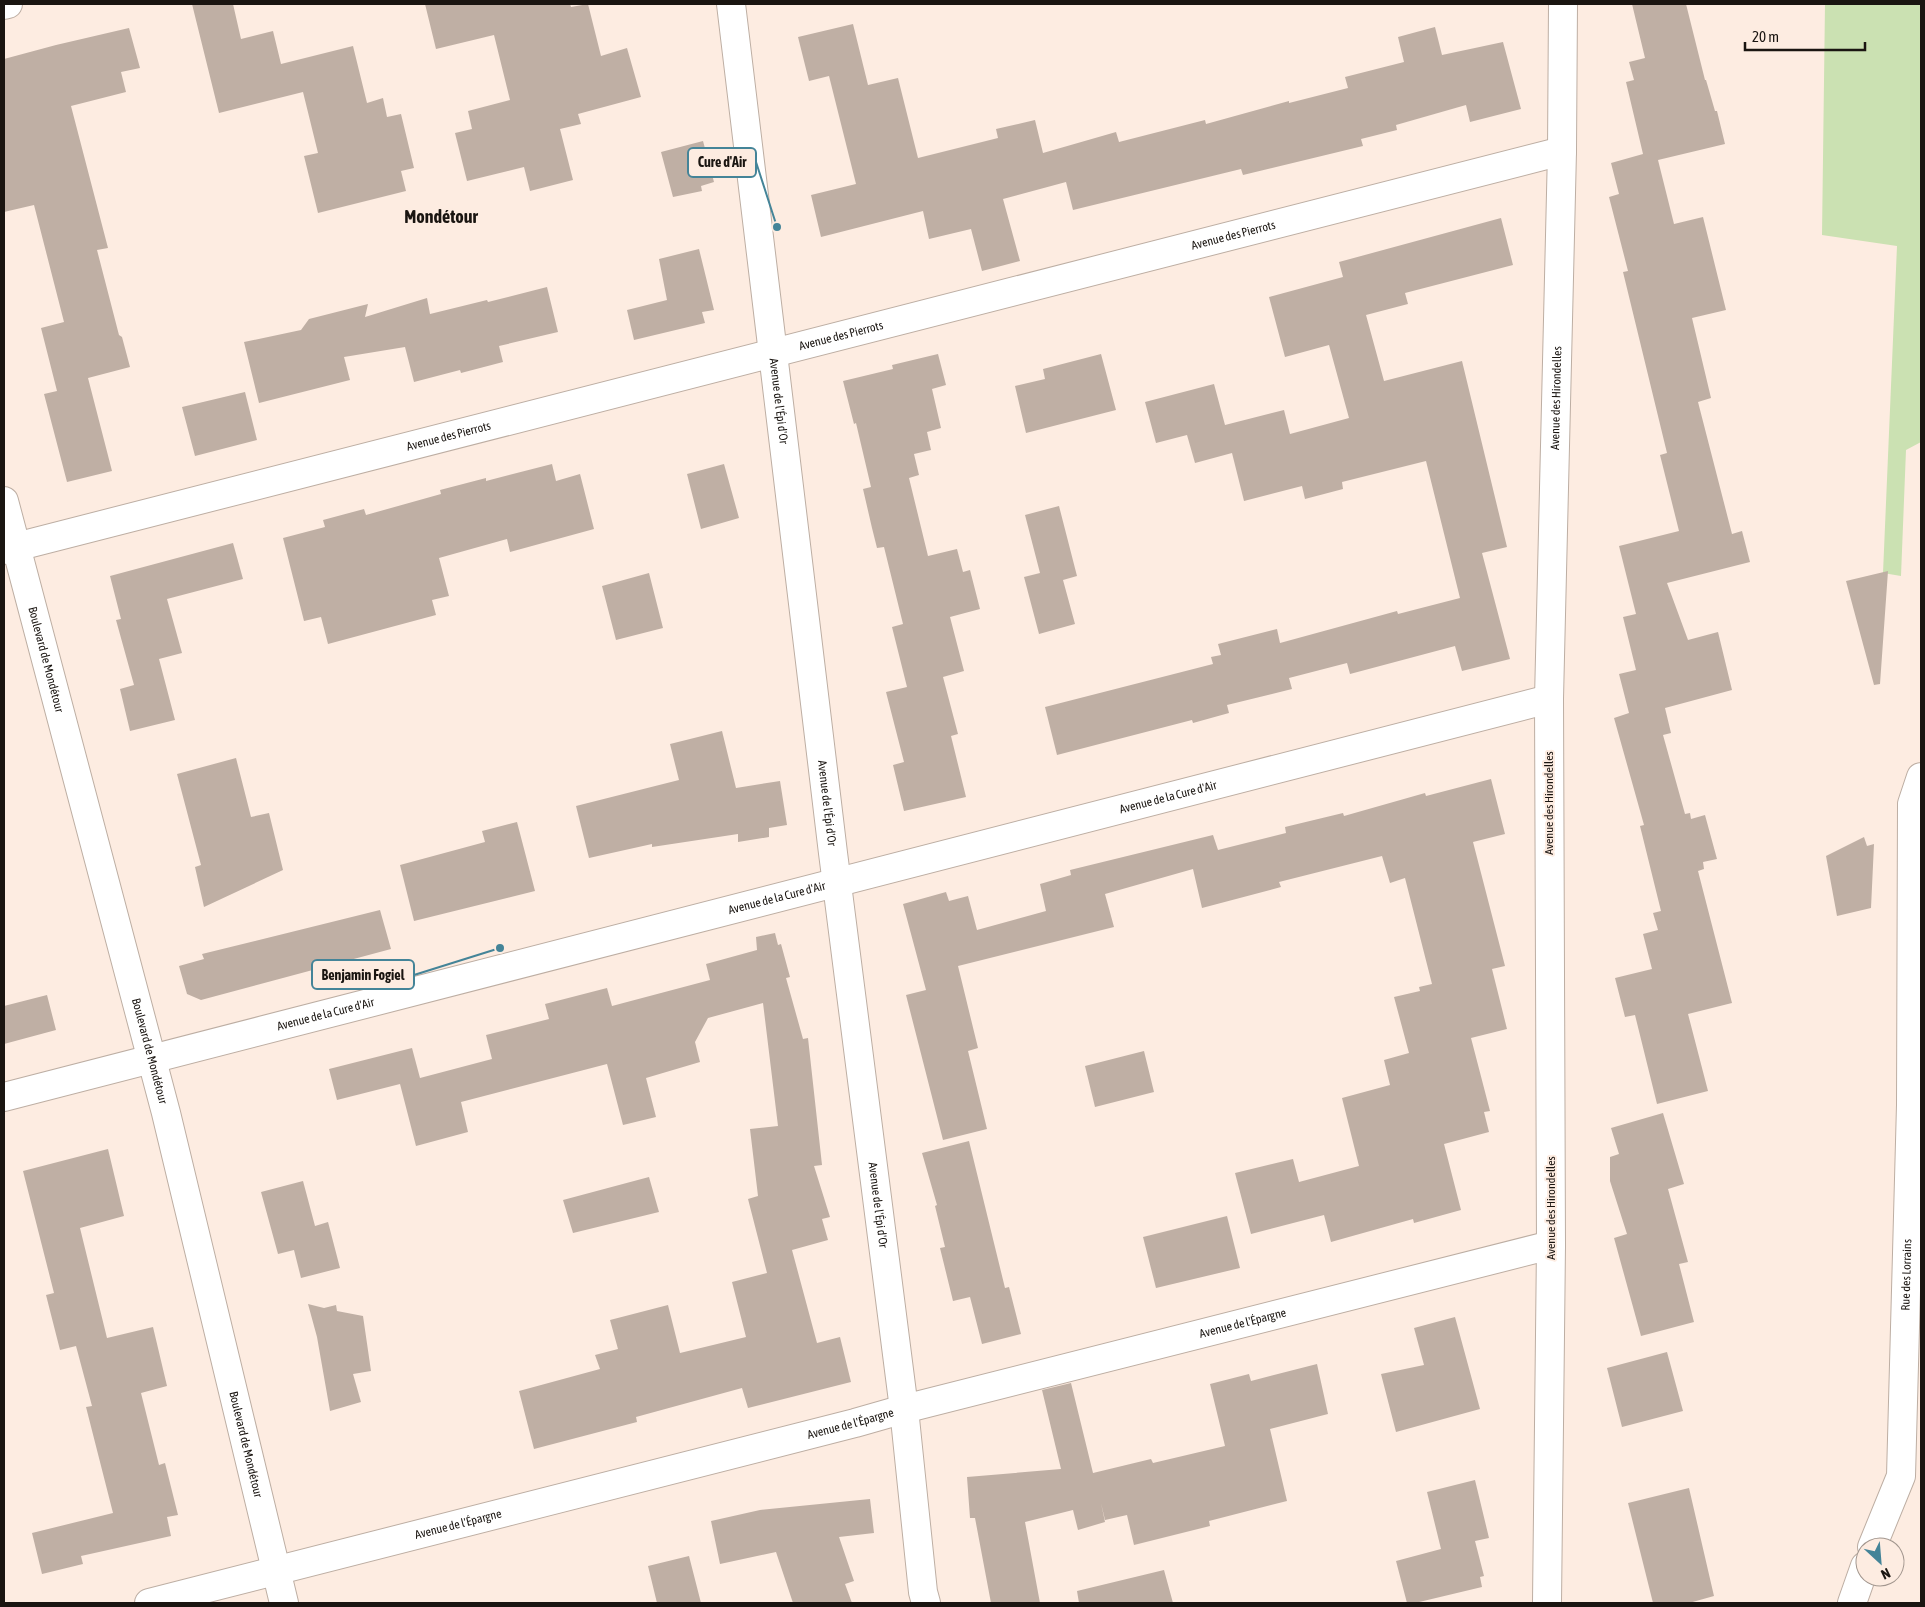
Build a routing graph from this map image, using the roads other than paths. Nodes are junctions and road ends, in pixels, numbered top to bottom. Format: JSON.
{"nodes":[{"id":1,"x":8,"y":4,"type":"edge"},
{"id":2,"x":731,"y":4,"type":"edge"},
{"id":3,"x":1563,"y":4,"type":"edge"},
{"id":4,"x":4,"y":5,"type":"edge"},
{"id":5,"x":1562,"y":152,"type":"junction"},
{"id":6,"x":773,"y":352,"type":"junction"},
{"id":7,"x":4,"y":500,"type":"edge"},
{"id":8,"x":10,"y":548,"type":"edge"},
{"id":9,"x":1549,"y":699,"type":"junction"},
{"id":10,"x":1921,"y":777,"type":"edge"},
{"id":11,"x":837,"y":882,"type":"junction"},
{"id":12,"x":1916,"y":994,"type":"edge"},
{"id":13,"x":152,"y":1058,"type":"junction"},
{"id":14,"x":4,"y":1097,"type":"edge"},
{"id":15,"x":1916,"y":1108,"type":"edge"},
{"id":16,"x":1551,"y":1244,"type":"junction"},
{"id":17,"x":904,"y":1409,"type":"junction"},
{"id":18,"x":1876,"y":1537,"type":"edge"},
{"id":19,"x":276,"y":1571,"type":"junction"},
{"id":20,"x":1858,"y":1587,"type":"edge"},
{"id":21,"x":149,"y":1603,"type":"edge"},
{"id":22,"x":284,"y":1603,"type":"edge"},
{"id":23,"x":926,"y":1603,"type":"edge"},
{"id":24,"x":1548,"y":1603,"type":"edge"},
{"id":25,"x":1852,"y":1603,"type":"edge"}],
"edges":[{"from":1,"to":4,"type":"street"},
{"from":2,"to":6,"type":"street","name":"Avenue de l'Épi d'Or"},
{"from":3,"to":5,"type":"street","name":"Avenue des Hirondelles"},
{"from":5,"to":6,"type":"street","name":"Avenue des Pierrots"},
{"from":5,"to":9,"type":"street","name":"Avenue des Hirondelles"},
{"from":6,"to":8,"type":"street","name":"Avenue des Pierrots"},
{"from":6,"to":11,"type":"street","name":"Avenue de l'Épi d'Or"},
{"from":7,"to":8,"type":"street","name":"Boulevard de Mondétour"},
{"from":8,"to":13,"type":"street","name":"Boulevard de Mondétour"},
{"from":9,"to":11,"type":"street","name":"Avenue de la Cure d'Air"},
{"from":9,"to":16,"type":"street","name":"Avenue des Hirondelles"},
{"from":10,"to":12,"type":"street","name":"Rue des Lorrains"},
{"from":11,"to":13,"type":"street","name":"Avenue de la Cure d'Air"},
{"from":11,"to":17,"type":"street","name":"Avenue de l'Épi d'Or"},
{"from":12,"to":15,"type":"street","name":"Rue des Lorrains"},
{"from":13,"to":14,"type":"street","name":"Avenue de la Cure d'Air"},
{"from":13,"to":19,"type":"street","name":"Boulevard de Mondétour"},
{"from":15,"to":18,"type":"street","name":"Rue des Lorrains"},
{"from":16,"to":17,"type":"street","name":"Avenue de l'Épargne"},
{"from":16,"to":24,"type":"street","name":"Avenue des Hirondelles"},
{"from":17,"to":19,"type":"street","name":"Avenue de l'Épargne"},
{"from":17,"to":23,"type":"street","name":"Avenue de l'Épi d'Or"},
{"from":19,"to":21,"type":"street","name":"Avenue de l'Épargne"},
{"from":19,"to":22,"type":"street","name":"Boulevard de Mondétour"},
{"from":20,"to":25,"type":"street"}]}
